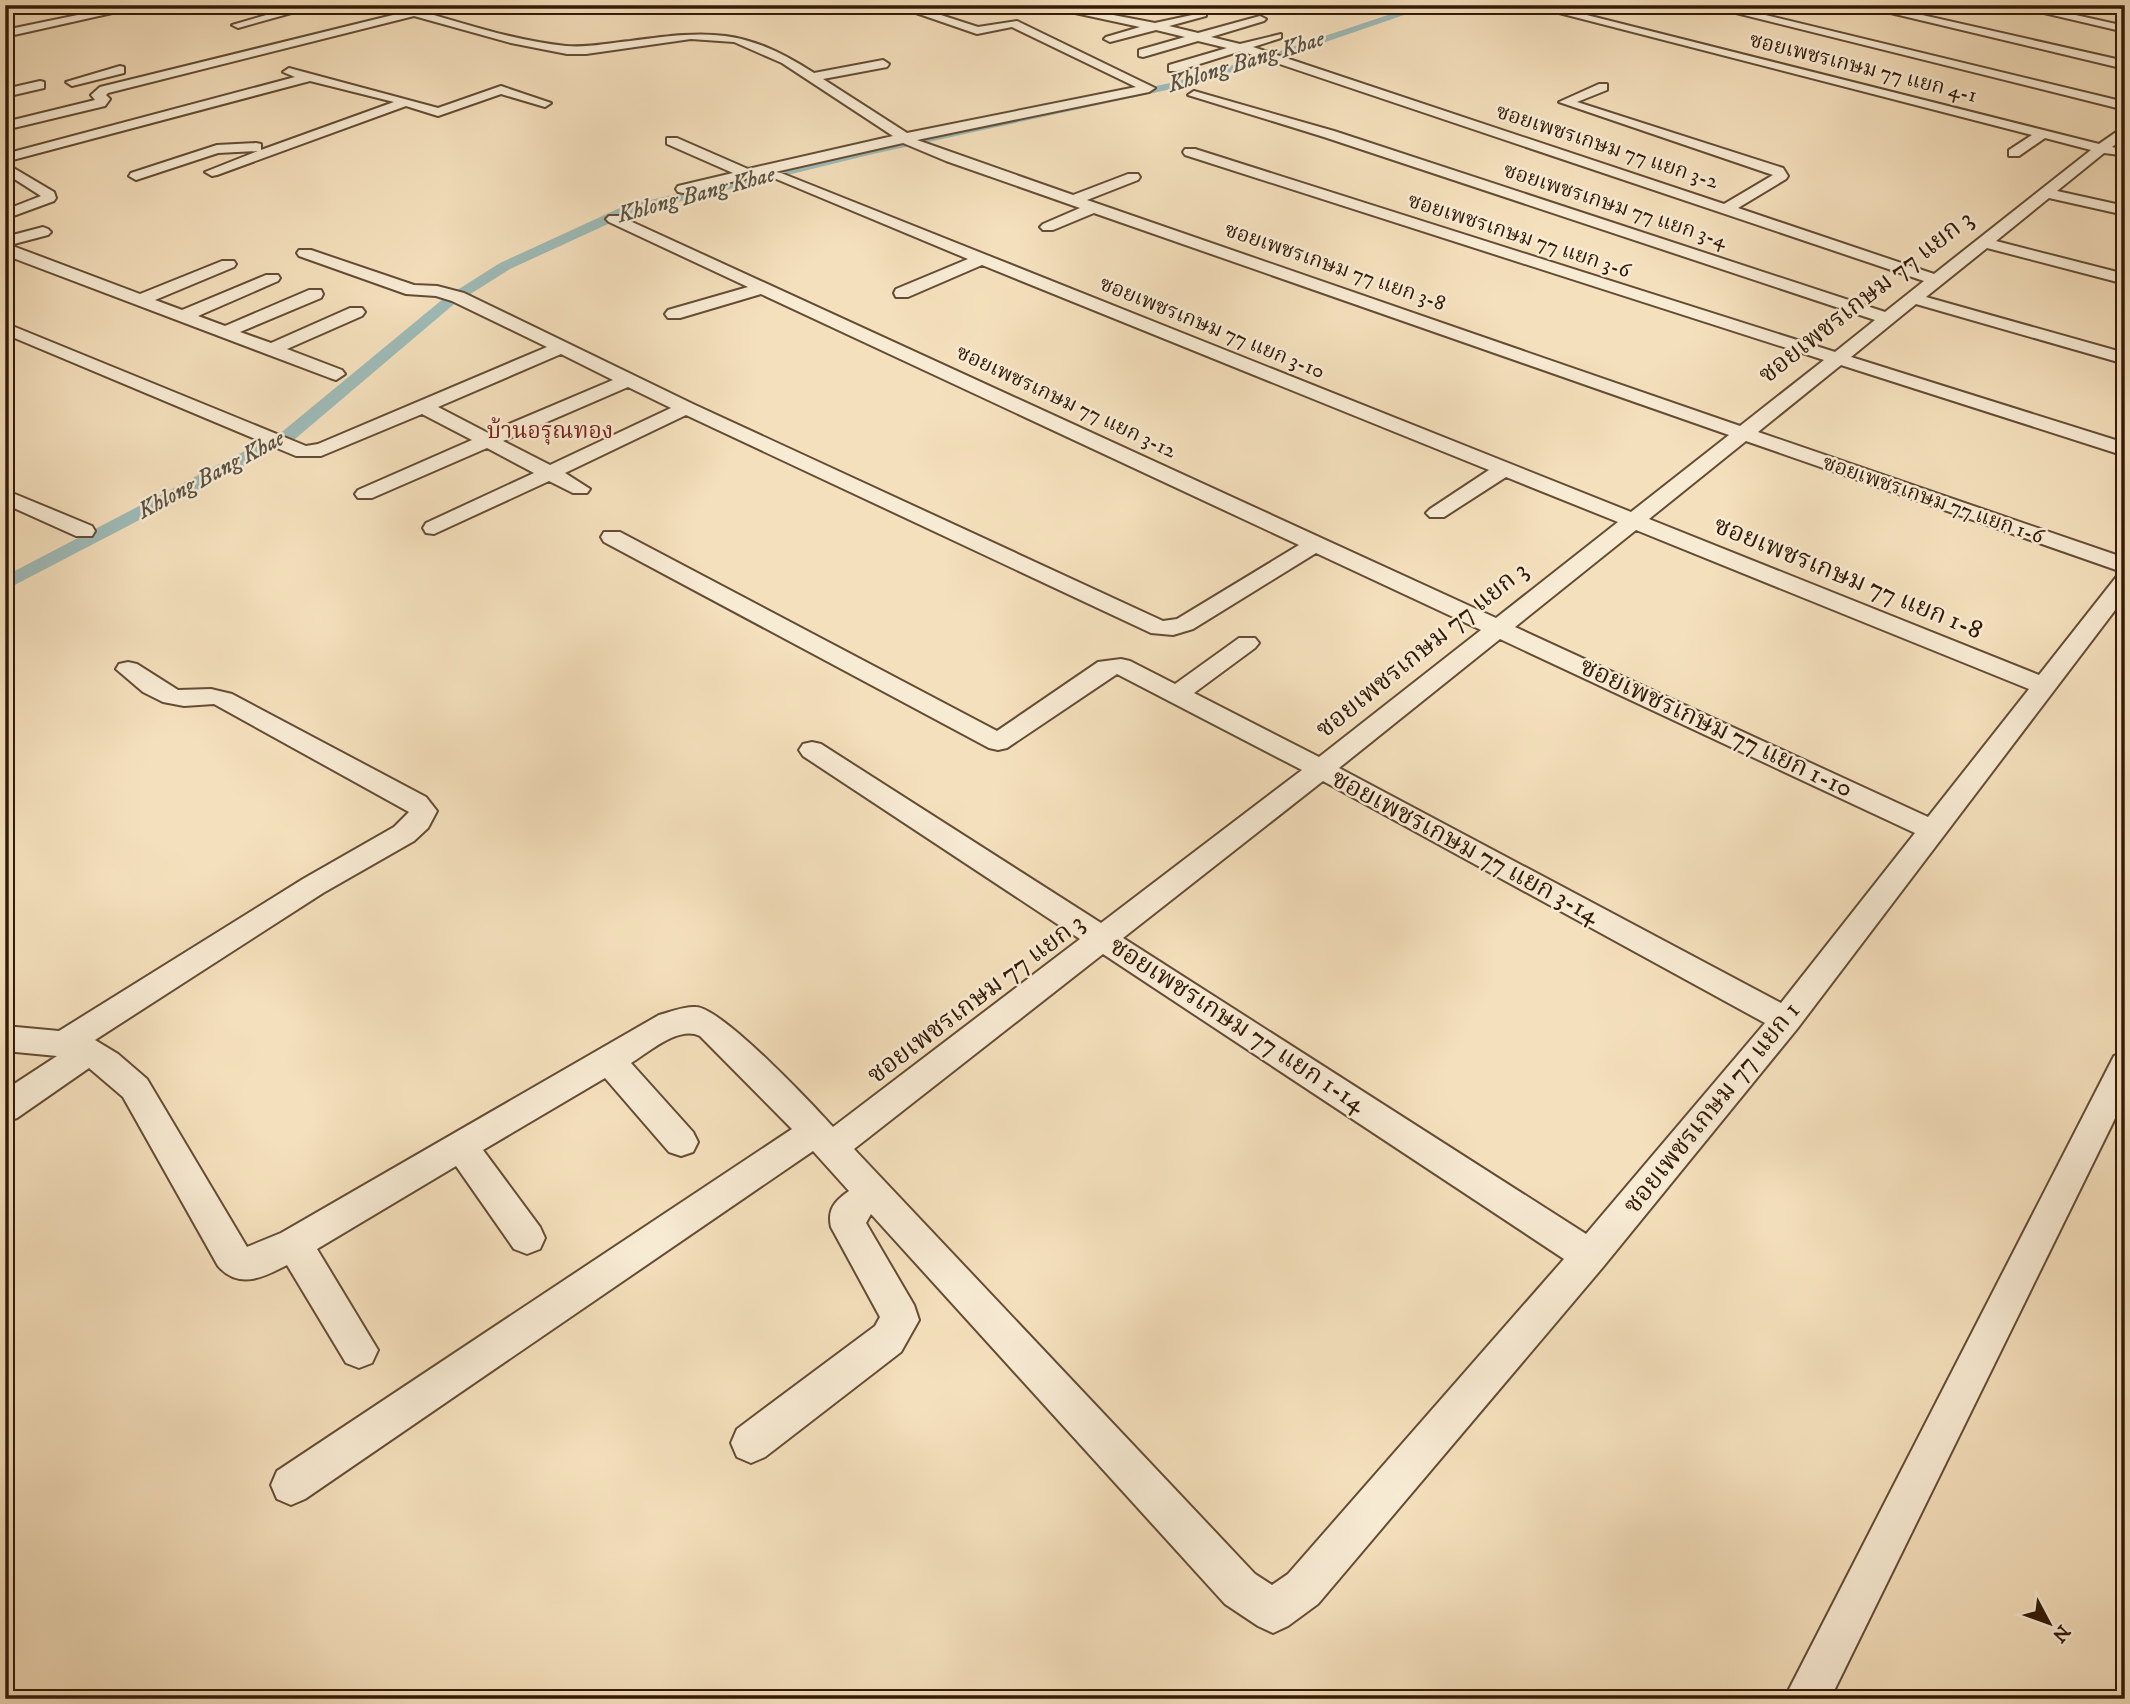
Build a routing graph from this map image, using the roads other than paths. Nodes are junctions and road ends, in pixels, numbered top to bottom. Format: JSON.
{"nodes":[{"id":1,"x":144,"y":5,"type":"edge"},
{"id":2,"x":315,"y":5,"type":"edge"},
{"id":3,"x":386,"y":5,"type":"edge"},
{"id":4,"x":898,"y":5,"type":"edge"},
{"id":5,"x":1043,"y":5,"type":"edge"},
{"id":6,"x":1533,"y":5,"type":"edge"},
{"id":7,"x":1709,"y":5,"type":"edge"},
{"id":8,"x":1862,"y":5,"type":"edge"},
{"id":9,"x":2015,"y":5,"type":"edge"},
{"id":10,"x":1068,"y":7,"type":"edge"},
{"id":11,"x":413,"y":13,"type":"junction"},
{"id":12,"x":1956,"y":13,"type":"dead end"},
{"id":13,"x":1202,"y":14,"type":"dead end"},
{"id":14,"x":1111,"y":18,"type":"junction"},
{"id":15,"x":76,"y":19,"type":"junction"},
{"id":16,"x":1260,"y":19,"type":"dead end"},
{"id":17,"x":384,"y":21,"type":"junction"},
{"id":18,"x":1936,"y":22,"type":"junction"},
{"id":19,"x":238,"y":24,"type":"dead end"},
{"id":20,"x":1078,"y":26,"type":"dead end"},
{"id":21,"x":1157,"y":27,"type":"junction"},
{"id":22,"x":102,"y":28,"type":"dead end"},
{"id":23,"x":410,"y":28,"type":"dead end"},
{"id":24,"x":474,"y":29,"type":"junction"},
{"id":25,"x":2125,"y":29,"type":"edge"},
{"id":26,"x":6,"y":34,"type":"edge"},
{"id":27,"x":442,"y":36,"type":"dead end"},
{"id":28,"x":560,"y":36,"type":"dead end"},
{"id":29,"x":596,"y":36,"type":"dead end"},
{"id":30,"x":1277,"y":36,"type":"dead end"},
{"id":31,"x":1200,"y":37,"type":"junction"},
{"id":32,"x":1110,"y":39,"type":"dead end"},
{"id":33,"x":528,"y":42,"type":"junction"},
{"id":34,"x":28,"y":43,"type":"dead end"},
{"id":35,"x":632,"y":44,"type":"junction"},
{"id":36,"x":1239,"y":47,"type":"junction"},
{"id":37,"x":586,"y":50,"type":"junction"},
{"id":38,"x":652,"y":53,"type":"dead end"},
{"id":39,"x":1143,"y":53,"type":"dead end"},
{"id":40,"x":248,"y":55,"type":"junction"},
{"id":41,"x":555,"y":59,"type":"dead end"},
{"id":42,"x":1749,"y":59,"type":"junction"},
{"id":43,"x":1930,"y":59,"type":"junction"},
{"id":44,"x":883,"y":64,"type":"dead end"},
{"id":45,"x":2125,"y":65,"type":"edge"},
{"id":46,"x":134,"y":66,"type":"dead end"},
{"id":47,"x":1731,"y":67,"type":"dead end"},
{"id":48,"x":1173,"y":68,"type":"dead end"},
{"id":49,"x":1910,"y":72,"type":"dead end"},
{"id":50,"x":1372,"y":73,"type":"dead end"},
{"id":51,"x":813,"y":77,"type":"junction"},
{"id":52,"x":306,"y":78,"type":"junction"},
{"id":53,"x":368,"y":79,"type":"dead end"},
{"id":54,"x":72,"y":82,"type":"dead end"},
{"id":55,"x":1349,"y":83,"type":"junction"},
{"id":56,"x":40,"y":85,"type":"dead end"},
{"id":57,"x":341,"y":86,"type":"junction"},
{"id":58,"x":1603,"y":87,"type":"dead end"},
{"id":59,"x":462,"y":90,"type":"dead end"},
{"id":60,"x":315,"y":92,"type":"dead end"},
{"id":61,"x":5,"y":93,"type":"edge"},
{"id":62,"x":1194,"y":95,"type":"dead end"},
{"id":63,"x":524,"y":96,"type":"junction"},
{"id":64,"x":67,"y":99,"type":"dead end"},
{"id":65,"x":406,"y":102,"type":"junction"},
{"id":66,"x":545,"y":103,"type":"dead end"},
{"id":67,"x":2125,"y":106,"type":"edge"},
{"id":68,"x":5,"y":113,"type":"edge"},
{"id":69,"x":432,"y":125,"type":"dead end"},
{"id":70,"x":5,"y":126,"type":"edge"},
{"id":71,"x":2125,"y":131,"type":"edge"},
{"id":72,"x":2044,"y":133,"type":"junction"},
{"id":73,"x":672,"y":141,"type":"dead end"},
{"id":74,"x":909,"y":141,"type":"junction"},
{"id":75,"x":279,"y":147,"type":"junction"},
{"id":76,"x":2102,"y":149,"type":"junction"},
{"id":77,"x":1190,"y":152,"type":"dead end"},
{"id":78,"x":2014,"y":153,"type":"dead end"},
{"id":79,"x":2125,"y":154,"type":"edge"},
{"id":80,"x":6,"y":166,"type":"edge"},
{"id":81,"x":212,"y":172,"type":"dead end"},
{"id":82,"x":747,"y":174,"type":"junction"},
{"id":83,"x":136,"y":176,"type":"dead end"},
{"id":84,"x":776,"y":176,"type":"dead end"},
{"id":85,"x":1133,"y":177,"type":"dead end"},
{"id":86,"x":682,"y":189,"type":"dead end"},
{"id":87,"x":2046,"y":193,"type":"junction"},
{"id":88,"x":1074,"y":200,"type":"junction"},
{"id":89,"x":1095,"y":207,"type":"junction"},
{"id":90,"x":1726,"y":209,"type":"junction"},
{"id":91,"x":2125,"y":211,"type":"edge"},
{"id":92,"x":5,"y":215,"type":"edge"},
{"id":93,"x":614,"y":219,"type":"dead end"},
{"id":94,"x":1048,"y":227,"type":"dead end"},
{"id":95,"x":43,"y":232,"type":"dead end"},
{"id":96,"x":5,"y":242,"type":"edge"},
{"id":97,"x":1983,"y":242,"type":"junction"},
{"id":98,"x":5,"y":249,"type":"edge"},
{"id":99,"x":305,"y":253,"type":"dead end"},
{"id":100,"x":981,"y":260,"type":"junction"},
{"id":101,"x":228,"y":264,"type":"dead end"},
{"id":102,"x":272,"y":278,"type":"dead end"},
{"id":103,"x":2125,"y":279,"type":"edge"},
{"id":104,"x":1936,"y":280,"type":"junction"},
{"id":105,"x":763,"y":288,"type":"junction"},
{"id":106,"x":902,"y":293,"type":"dead end"},
{"id":107,"x":315,"y":295,"type":"dead end"},
{"id":108,"x":1912,"y":298,"type":"junction"},
{"id":109,"x":140,"y":300,"type":"junction"},
{"id":110,"x":356,"y":312,"type":"dead end"},
{"id":111,"x":674,"y":314,"type":"dead end"},
{"id":112,"x":183,"y":316,"type":"junction"},
{"id":113,"x":1887,"y":318,"type":"junction"},
{"id":114,"x":5,"y":328,"type":"edge"},
{"id":115,"x":225,"y":332,"type":"junction"},
{"id":116,"x":563,"y":348,"type":"junction"},
{"id":117,"x":271,"y":350,"type":"junction"},
{"id":118,"x":1836,"y":359,"type":"junction"},
{"id":119,"x":2125,"y":359,"type":"edge"},
{"id":120,"x":336,"y":374,"type":"dead end"},
{"id":121,"x":628,"y":380,"type":"junction"},
{"id":122,"x":421,"y":406,"type":"junction"},
{"id":123,"x":686,"y":408,"type":"junction"},
{"id":124,"x":1742,"y":433,"type":"junction"},
{"id":125,"x":487,"y":441,"type":"junction"},
{"id":126,"x":2125,"y":450,"type":"edge"},
{"id":127,"x":1503,"y":470,"type":"junction"},
{"id":128,"x":549,"y":473,"type":"junction"},
{"id":129,"x":580,"y":489,"type":"dead end"},
{"id":130,"x":365,"y":494,"type":"dead end"},
{"id":131,"x":5,"y":496,"type":"edge"},
{"id":132,"x":1437,"y":513,"type":"dead end"},
{"id":133,"x":1632,"y":521,"type":"junction"},
{"id":134,"x":434,"y":528,"type":"dead end"},
{"id":135,"x":84,"y":531,"type":"dead end"},
{"id":136,"x":612,"y":537,"type":"dead end"},
{"id":137,"x":1318,"y":543,"type":"junction"},
{"id":138,"x":2125,"y":566,"type":"edge"},
{"id":139,"x":2125,"y":582,"type":"edge"},
{"id":140,"x":1499,"y":627,"type":"junction"},
{"id":141,"x":1247,"y":643,"type":"dead end"},
{"id":142,"x":128,"y":670,"type":"dead end"},
{"id":143,"x":2044,"y":686,"type":"junction"},
{"id":144,"x":1177,"y":694,"type":"junction"},
{"id":145,"x":811,"y":750,"type":"dead end"},
{"id":146,"x":1321,"y":769,"type":"junction"},
{"id":147,"x":1932,"y":830,"type":"junction"},
{"id":148,"x":1104,"y":938,"type":"junction"},
{"id":149,"x":1786,"y":1020,"type":"junction"},
{"id":150,"x":5,"y":1038,"type":"edge"},
{"id":151,"x":77,"y":1047,"type":"junction"},
{"id":152,"x":608,"y":1060,"type":"junction"},
{"id":153,"x":2125,"y":1065,"type":"edge"},
{"id":154,"x":5,"y":1108,"type":"edge"},
{"id":155,"x":824,"y":1139,"type":"junction"},
{"id":156,"x":681,"y":1142,"type":"dead end"},
{"id":157,"x":461,"y":1146,"type":"junction"},
{"id":158,"x":874,"y":1194,"type":"junction"},
{"id":159,"x":527,"y":1238,"type":"dead end"},
{"id":160,"x":294,"y":1244,"type":"junction"},
{"id":161,"x":1590,"y":1256,"type":"junction"},
{"id":162,"x":359,"y":1350,"type":"dead end"},
{"id":163,"x":751,"y":1443,"type":"dead end"},
{"id":164,"x":291,"y":1485,"type":"dead end"},
{"id":165,"x":1806,"y":1699,"type":"edge"}],
"edges":[{"from":1,"to":15,"type":"street"},
{"from":2,"to":19,"type":"street"},
{"from":3,"to":11,"type":"street"},
{"from":4,"to":74,"type":"street"},
{"from":5,"to":10,"type":"street","name":"ซอยเพชรเกษม 77 แยก 3-2"},
{"from":6,"to":42,"type":"street","name":"ซอยเพชรเกษม 77 แยก 4-1"},
{"from":7,"to":43,"type":"street"},
{"from":8,"to":18,"type":"street"},
{"from":9,"to":25,"type":"street"},
{"from":10,"to":14,"type":"street","name":"ซอยเพชรเกษม 77 แยก 3-2"},
{"from":11,"to":17,"type":"street"},
{"from":11,"to":24,"type":"street"},
{"from":12,"to":18,"type":"street"},
{"from":13,"to":21,"type":"street"},
{"from":14,"to":20,"type":"street"},
{"from":14,"to":21,"type":"street","name":"ซอยเพชรเกษม 77 แยก 3-2"},
{"from":15,"to":22,"type":"street"},
{"from":15,"to":26,"type":"street"},
{"from":16,"to":31,"type":"street"},
{"from":17,"to":23,"type":"street"},
{"from":17,"to":40,"type":"street"},
{"from":18,"to":45,"type":"street"},
{"from":21,"to":31,"type":"street","name":"ซอยเพชรเกษม 77 แยก 3-2"},
{"from":21,"to":32,"type":"street"},
{"from":24,"to":27,"type":"street"},
{"from":24,"to":33,"type":"street"},
{"from":26,"to":34,"type":"street"},
{"from":28,"to":33,"type":"street"},
{"from":29,"to":35,"type":"street"},
{"from":30,"to":36,"type":"street"},
{"from":31,"to":36,"type":"street","name":"ซอยเพชรเกษม 77 แยก 3-2"},
{"from":31,"to":39,"type":"street"},
{"from":33,"to":37,"type":"street"},
{"from":35,"to":37,"type":"street","name":"ซอยเพชรเกษม 77 แยก 3-8"},
{"from":35,"to":38,"type":"street"},
{"from":35,"to":51,"type":"street","name":"ซอยเพชรเกษม 77 แยก 3-8"},
{"from":36,"to":48,"type":"street"},
{"from":36,"to":55,"type":"street","name":"ซอยเพชรเกษม 77 แยก 3-2"},
{"from":37,"to":41,"type":"street"},
{"from":40,"to":52,"type":"street"},
{"from":40,"to":70,"type":"street"},
{"from":42,"to":47,"type":"street"},
{"from":42,"to":72,"type":"street","name":"ซอยเพชรเกษม 77 แยก 4-1"},
{"from":43,"to":49,"type":"street"},
{"from":43,"to":67,"type":"street"},
{"from":44,"to":51,"type":"street"},
{"from":46,"to":54,"type":"street"},
{"from":50,"to":55,"type":"street"},
{"from":51,"to":74,"type":"street","name":"ซอยเพชรเกษม 77 แยก 3-8"},
{"from":52,"to":57,"type":"street"},
{"from":52,"to":80,"type":"street"},
{"from":53,"to":57,"type":"street"},
{"from":55,"to":90,"type":"street","name":"ซอยเพชรเกษม 77 แยก 3-2"},
{"from":56,"to":61,"type":"street"},
{"from":57,"to":60,"type":"street"},
{"from":57,"to":65,"type":"street"},
{"from":58,"to":90,"type":"street"},
{"from":59,"to":65,"type":"street"},
{"from":62,"to":113,"type":"street","name":"ซอยเพชรเกษม 77 แยก 3-4"},
{"from":63,"to":65,"type":"street"},
{"from":63,"to":66,"type":"street"},
{"from":63,"to":69,"type":"street"},
{"from":64,"to":68,"type":"street"},
{"from":65,"to":75,"type":"street"},
{"from":71,"to":76,"type":"street","name":"ซอยเพชรเกษม 77 แยก 3"},
{"from":72,"to":76,"type":"street","name":"ซอยเพชรเกษม 77 แยก 4-1"},
{"from":72,"to":78,"type":"street"},
{"from":73,"to":82,"type":"street"},
{"from":74,"to":82,"type":"street"},
{"from":74,"to":88,"type":"street","name":"ซอยเพชรเกษม 77 แยก 3-8"},
{"from":75,"to":81,"type":"street"},
{"from":75,"to":83,"type":"street"},
{"from":76,"to":79,"type":"street","name":"ซอยเพชรเกษม 77 แยก 4-1"},
{"from":76,"to":87,"type":"street","name":"ซอยเพชรเกษม 77 แยก 3"},
{"from":77,"to":118,"type":"street","name":"ซอยเพชรเกษม 77 แยก 3-6"},
{"from":80,"to":92,"type":"street"},
{"from":82,"to":86,"type":"street"},
{"from":84,"to":100,"type":"street","name":"ซอยเพชรเกษม 77 แยก 3-10"},
{"from":85,"to":88,"type":"street"},
{"from":87,"to":91,"type":"street"},
{"from":87,"to":97,"type":"street","name":"ซอยเพชรเกษม 77 แยก 3"},
{"from":88,"to":89,"type":"street","name":"ซอยเพชรเกษม 77 แยก 3-8"},
{"from":89,"to":94,"type":"street"},
{"from":89,"to":124,"type":"street","name":"ซอยเพชรเกษม 77 แยก 3-8"},
{"from":90,"to":104,"type":"street","name":"ซอยเพชรเกษม 77 แยก 3-2"},
{"from":93,"to":105,"type":"street","name":"ซอยเพชรเกษม 77 แยก 3-12"},
{"from":95,"to":96,"type":"street"},
{"from":97,"to":103,"type":"street"},
{"from":97,"to":104,"type":"street","name":"ซอยเพชรเกษม 77 แยก 3"},
{"from":98,"to":109,"type":"street"},
{"from":99,"to":116,"type":"street"},
{"from":100,"to":106,"type":"street"},
{"from":100,"to":127,"type":"street","name":"ซอยเพชรเกษม 77 แยก 3-10"},
{"from":101,"to":109,"type":"street"},
{"from":102,"to":112,"type":"street"},
{"from":104,"to":108,"type":"street","name":"ซอยเพชรเกษม 77 แยก 3"},
{"from":105,"to":111,"type":"street"},
{"from":105,"to":137,"type":"street","name":"ซอยเพชรเกษม 77 แยก 3-12"},
{"from":107,"to":115,"type":"street"},
{"from":108,"to":113,"type":"street","name":"ซอยเพชรเกษม 77 แยก 3"},
{"from":108,"to":119,"type":"street"},
{"from":109,"to":112,"type":"street"},
{"from":110,"to":117,"type":"street"},
{"from":112,"to":115,"type":"street"},
{"from":113,"to":118,"type":"street","name":"ซอยเพชรเกษม 77 แยก 3"},
{"from":114,"to":122,"type":"street"},
{"from":115,"to":117,"type":"street"},
{"from":116,"to":121,"type":"street"},
{"from":116,"to":122,"type":"street"},
{"from":117,"to":120,"type":"street"},
{"from":118,"to":124,"type":"street","name":"ซอยเพชรเกษม 77 แยก 3"},
{"from":118,"to":126,"type":"street","name":"ซอยเพชรเกษม 77 แยก 3-6"},
{"from":121,"to":123,"type":"street"},
{"from":121,"to":125,"type":"street"},
{"from":122,"to":125,"type":"street"},
{"from":123,"to":128,"type":"street"},
{"from":123,"to":137,"type":"street"},
{"from":124,"to":133,"type":"street","name":"ซอยเพชรเกษม 77 แยก 3"},
{"from":124,"to":138,"type":"street","name":"ซอยเพชรเกษม 77 แยก 1-6"},
{"from":125,"to":128,"type":"street"},
{"from":125,"to":130,"type":"street"},
{"from":127,"to":132,"type":"street"},
{"from":127,"to":133,"type":"street","name":"ซอยเพชรเกษม 77 แยก 3-10"},
{"from":128,"to":129,"type":"street"},
{"from":128,"to":134,"type":"street"},
{"from":131,"to":135,"type":"street"},
{"from":133,"to":140,"type":"street","name":"ซอยเพชรเกษม 77 แยก 3"},
{"from":133,"to":143,"type":"street","name":"ซอยเพชรเกษม 77 แยก 1-8"},
{"from":136,"to":144,"type":"street","name":"ซอยเพชรเกษม 77 แยก 3-14"},
{"from":137,"to":140,"type":"street","name":"ซอยเพชรเกษม 77 แยก 3-12"},
{"from":139,"to":143,"type":"street","name":"ซอยเพชรเกษม 77 แยก 1"},
{"from":140,"to":146,"type":"street","name":"ซอยเพชรเกษม 77 แยก 3"},
{"from":140,"to":147,"type":"street","name":"ซอยเพชรเกษม 77 แยก 1-10"},
{"from":141,"to":144,"type":"street"},
{"from":142,"to":151,"type":"street"},
{"from":143,"to":147,"type":"street","name":"ซอยเพชรเกษม 77 แยก 1"},
{"from":144,"to":146,"type":"street","name":"ซอยเพชรเกษม 77 แยก 3-14"},
{"from":145,"to":148,"type":"street","name":"ซอยเพชรเกษม 77 แยก 1-14"},
{"from":146,"to":148,"type":"street","name":"ซอยเพชรเกษม 77 แยก 3"},
{"from":146,"to":149,"type":"street","name":"ซอยเพชรเกษม 77 แยก 3-14"},
{"from":147,"to":149,"type":"street","name":"ซอยเพชรเกษม 77 แยก 1"},
{"from":148,"to":155,"type":"street","name":"ซอยเพชรเกษม 77 แยก 3"},
{"from":148,"to":161,"type":"street","name":"ซอยเพชรเกษม 77 แยก 1-14"},
{"from":149,"to":161,"type":"street","name":"ซอยเพชรเกษม 77 แยก 1"},
{"from":150,"to":151,"type":"street"},
{"from":151,"to":154,"type":"street"},
{"from":151,"to":160,"type":"street"},
{"from":152,"to":155,"type":"street"},
{"from":152,"to":156,"type":"street"},
{"from":152,"to":157,"type":"street"},
{"from":153,"to":165,"type":"street"},
{"from":155,"to":158,"type":"street"},
{"from":155,"to":164,"type":"street","name":"ซอยเพชรเกษม 77 แยก 3"},
{"from":157,"to":159,"type":"street"},
{"from":157,"to":160,"type":"street"},
{"from":158,"to":161,"type":"street","name":"ซอยเพชรเกษม 77 แยก 1"},
{"from":158,"to":163,"type":"street"},
{"from":160,"to":162,"type":"street"}]}
